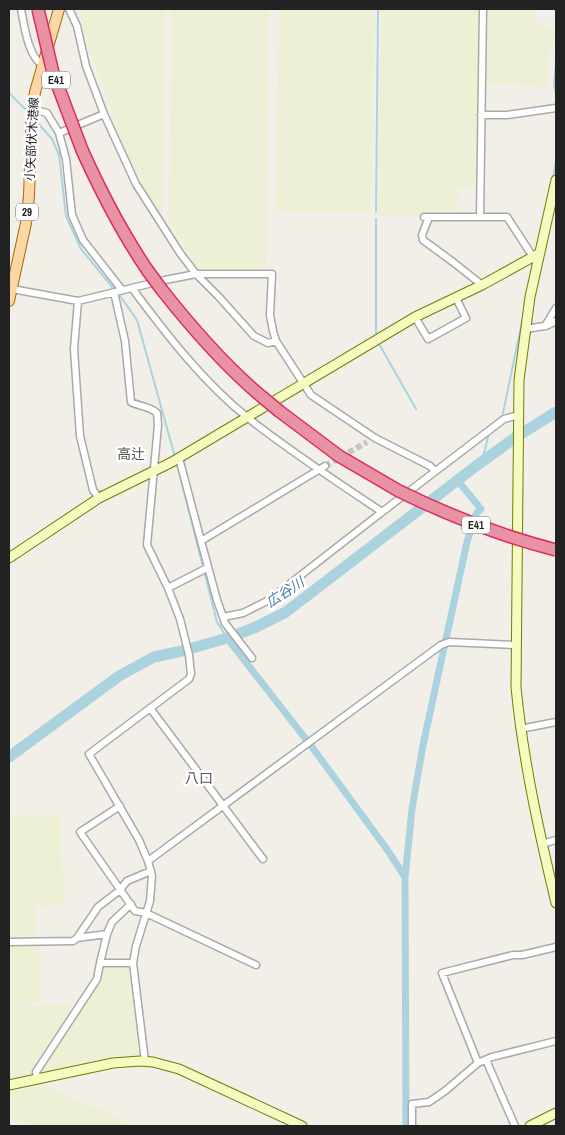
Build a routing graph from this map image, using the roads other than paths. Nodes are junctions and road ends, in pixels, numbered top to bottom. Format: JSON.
{"nodes":[{"id":1,"x":21,"y":9,"type":"edge"},
{"id":2,"x":38,"y":9,"type":"edge"},
{"id":3,"x":59,"y":9,"type":"edge"},
{"id":4,"x":69,"y":9,"type":"edge"},
{"id":5,"x":483,"y":9,"type":"edge"},
{"id":6,"x":42,"y":64,"type":"junction"},
{"id":7,"x":556,"y":108,"type":"edge"},
{"id":8,"x":32,"y":110,"type":"junction"},
{"id":9,"x":104,"y":114,"type":"junction"},
{"id":10,"x":481,"y":115,"type":"junction"},
{"id":11,"x":59,"y":133,"type":"junction"},
{"id":12,"x":556,"y":180,"type":"edge"},
{"id":13,"x":480,"y":217,"type":"junction"},
{"id":14,"x":536,"y":255,"type":"junction"},
{"id":15,"x":196,"y":274,"type":"junction"},
{"id":16,"x":482,"y":285,"type":"junction"},
{"id":17,"x":132,"y":288,"type":"junction"},
{"id":18,"x":12,"y":289,"type":"junction"},
{"id":19,"x":118,"y":291,"type":"junction"},
{"id":20,"x":456,"y":298,"type":"junction"},
{"id":21,"x":9,"y":301,"type":"edge"},
{"id":22,"x":78,"y":301,"type":"junction"},
{"id":23,"x":556,"y":308,"type":"edge"},
{"id":24,"x":415,"y":317,"type":"junction"},
{"id":25,"x":556,"y":321,"type":"edge"},
{"id":26,"x":545,"y":326,"type":"junction"},
{"id":27,"x":525,"y":329,"type":"junction"},
{"id":28,"x":276,"y":342,"type":"junction"},
{"id":29,"x":303,"y":383,"type":"junction"},
{"id":30,"x":247,"y":417,"type":"junction"},
{"id":31,"x":519,"y":419,"type":"junction"},
{"id":32,"x":375,"y":438,"type":"junction"},
{"id":33,"x":367,"y":442,"type":"tunnel mouth"},
{"id":34,"x":176,"y":460,"type":"junction"},
{"id":35,"x":325,"y":466,"type":"tunnel mouth"},
{"id":36,"x":318,"y":470,"type":"junction"},
{"id":37,"x":435,"y":471,"type":"junction"},
{"id":38,"x":154,"y":472,"type":"junction"},
{"id":39,"x":99,"y":498,"type":"junction"},
{"id":40,"x":382,"y":512,"type":"junction"},
{"id":41,"x":201,"y":541,"type":"junction"},
{"id":42,"x":556,"y":550,"type":"edge"},
{"id":43,"x":9,"y":558,"type":"edge"},
{"id":44,"x":208,"y":568,"type":"junction"},
{"id":45,"x":168,"y":588,"type":"junction"},
{"id":46,"x":223,"y":617,"type":"junction"},
{"id":47,"x":516,"y":644,"type":"junction"},
{"id":48,"x":252,"y":658,"type":"dead end"},
{"id":49,"x":150,"y":708,"type":"junction"},
{"id":50,"x":556,"y":722,"type":"edge"},
{"id":51,"x":520,"y":729,"type":"junction"},
{"id":52,"x":224,"y":805,"type":"junction"},
{"id":53,"x":120,"y":806,"type":"junction"},
{"id":54,"x":556,"y":840,"type":"edge"},
{"id":55,"x":542,"y":844,"type":"junction"},
{"id":56,"x":263,"y":859,"type":"dead end"},
{"id":57,"x":148,"y":861,"type":"junction"},
{"id":58,"x":151,"y":871,"type":"junction"},
{"id":59,"x":120,"y":890,"type":"junction"},
{"id":60,"x":556,"y":903,"type":"edge"},
{"id":61,"x":131,"y":904,"type":"junction"},
{"id":62,"x":146,"y":913,"type":"junction"},
{"id":63,"x":107,"y":934,"type":"junction"},
{"id":64,"x":77,"y":938,"type":"junction"},
{"id":65,"x":9,"y":942,"type":"edge"},
{"id":66,"x":556,"y":947,"type":"edge"},
{"id":67,"x":100,"y":963,"type":"junction"},
{"id":68,"x":134,"y":963,"type":"junction"},
{"id":69,"x":256,"y":965,"type":"dead end"},
{"id":70,"x":556,"y":1040,"type":"edge"},
{"id":71,"x":486,"y":1060,"type":"junction"},
{"id":72,"x":146,"y":1061,"type":"junction"},
{"id":73,"x":478,"y":1063,"type":"junction"},
{"id":74,"x":37,"y":1079,"type":"junction"},
{"id":75,"x":9,"y":1085,"type":"edge"},
{"id":76,"x":556,"y":1113,"type":"edge"},
{"id":77,"x":302,"y":1126,"type":"edge"},
{"id":78,"x":412,"y":1126,"type":"edge"},
{"id":79,"x":516,"y":1126,"type":"edge"},
{"id":80,"x":530,"y":1126,"type":"edge"}],
"edges":[{"from":1,"to":6,"type":"street"},
{"from":2,"to":42,"type":"highway","number":"E41","bridge":true},
{"from":3,"to":6,"type":"main road","name":"小矢部伏木港線","number":"29"},
{"from":4,"to":9,"type":"street"},
{"from":5,"to":10,"type":"street"},
{"from":6,"to":8,"type":"main road","name":"小矢部伏木港線","number":"29"},
{"from":7,"to":10,"type":"street"},
{"from":8,"to":11,"type":"street"},
{"from":8,"to":18,"type":"main road","name":"小矢部伏木港線","number":"29"},
{"from":9,"to":11,"type":"street"},
{"from":9,"to":15,"type":"street"},
{"from":10,"to":13,"type":"street"},
{"from":11,"to":19,"type":"street"},
{"from":12,"to":14,"type":"street"},
{"from":13,"to":14,"type":"street"},
{"from":13,"to":16,"type":"street"},
{"from":14,"to":16,"type":"street"},
{"from":14,"to":27,"type":"street"},
{"from":15,"to":17,"type":"street"},
{"from":15,"to":28,"type":"street"},
{"from":15,"to":28,"type":"street"},
{"from":16,"to":20,"type":"street"},
{"from":17,"to":19,"type":"street"},
{"from":17,"to":30,"type":"street"},
{"from":18,"to":21,"type":"main road","name":"小矢部伏木港線","number":"29"},
{"from":18,"to":22,"type":"street"},
{"from":19,"to":22,"type":"street"},
{"from":19,"to":38,"type":"street"},
{"from":20,"to":24,"type":"street"},
{"from":20,"to":24,"type":"street"},
{"from":22,"to":39,"type":"street"},
{"from":23,"to":26,"type":"street"},
{"from":24,"to":29,"type":"street"},
{"from":25,"to":26,"type":"street"},
{"from":26,"to":27,"type":"street"},
{"from":27,"to":31,"type":"street"},
{"from":28,"to":29,"type":"street"},
{"from":29,"to":30,"type":"street"},
{"from":29,"to":32,"type":"street"},
{"from":30,"to":34,"type":"street"},
{"from":30,"to":36,"type":"street"},
{"from":31,"to":37,"type":"street"},
{"from":31,"to":47,"type":"street"},
{"from":32,"to":33,"type":"street"},
{"from":32,"to":37,"type":"street"},
{"from":34,"to":38,"type":"street"},
{"from":34,"to":41,"type":"street"},
{"from":35,"to":36,"type":"street"},
{"from":36,"to":40,"type":"street"},
{"from":36,"to":41,"type":"street"},
{"from":37,"to":40,"type":"street"},
{"from":38,"to":39,"type":"street"},
{"from":38,"to":45,"type":"street"},
{"from":39,"to":43,"type":"street"},
{"from":40,"to":46,"type":"street"},
{"from":41,"to":44,"type":"street"},
{"from":44,"to":45,"type":"street"},
{"from":44,"to":46,"type":"street"},
{"from":45,"to":49,"type":"street"},
{"from":46,"to":48,"type":"street"},
{"from":47,"to":51,"type":"street"},
{"from":47,"to":52,"type":"street"},
{"from":49,"to":52,"type":"street"},
{"from":49,"to":53,"type":"street"},
{"from":50,"to":51,"type":"street"},
{"from":51,"to":55,"type":"street"},
{"from":52,"to":56,"type":"street"},
{"from":52,"to":57,"type":"street"},
{"from":53,"to":57,"type":"street"},
{"from":53,"to":59,"type":"street"},
{"from":54,"to":55,"type":"street"},
{"from":55,"to":60,"type":"street"},
{"from":57,"to":58,"type":"street"},
{"from":58,"to":59,"type":"street"},
{"from":58,"to":62,"type":"street"},
{"from":59,"to":61,"type":"street"},
{"from":59,"to":64,"type":"street"},
{"from":61,"to":62,"type":"street"},
{"from":61,"to":63,"type":"street"},
{"from":62,"to":68,"type":"street"},
{"from":62,"to":69,"type":"street"},
{"from":63,"to":64,"type":"street"},
{"from":63,"to":67,"type":"street"},
{"from":64,"to":65,"type":"street"},
{"from":66,"to":73,"type":"street"},
{"from":67,"to":68,"type":"street"},
{"from":67,"to":74,"type":"street"},
{"from":68,"to":72,"type":"street"},
{"from":70,"to":71,"type":"street"},
{"from":71,"to":73,"type":"street"},
{"from":71,"to":79,"type":"street"},
{"from":72,"to":74,"type":"street"},
{"from":72,"to":77,"type":"street"},
{"from":73,"to":78,"type":"street"},
{"from":74,"to":75,"type":"street"},
{"from":76,"to":80,"type":"street"}]}
